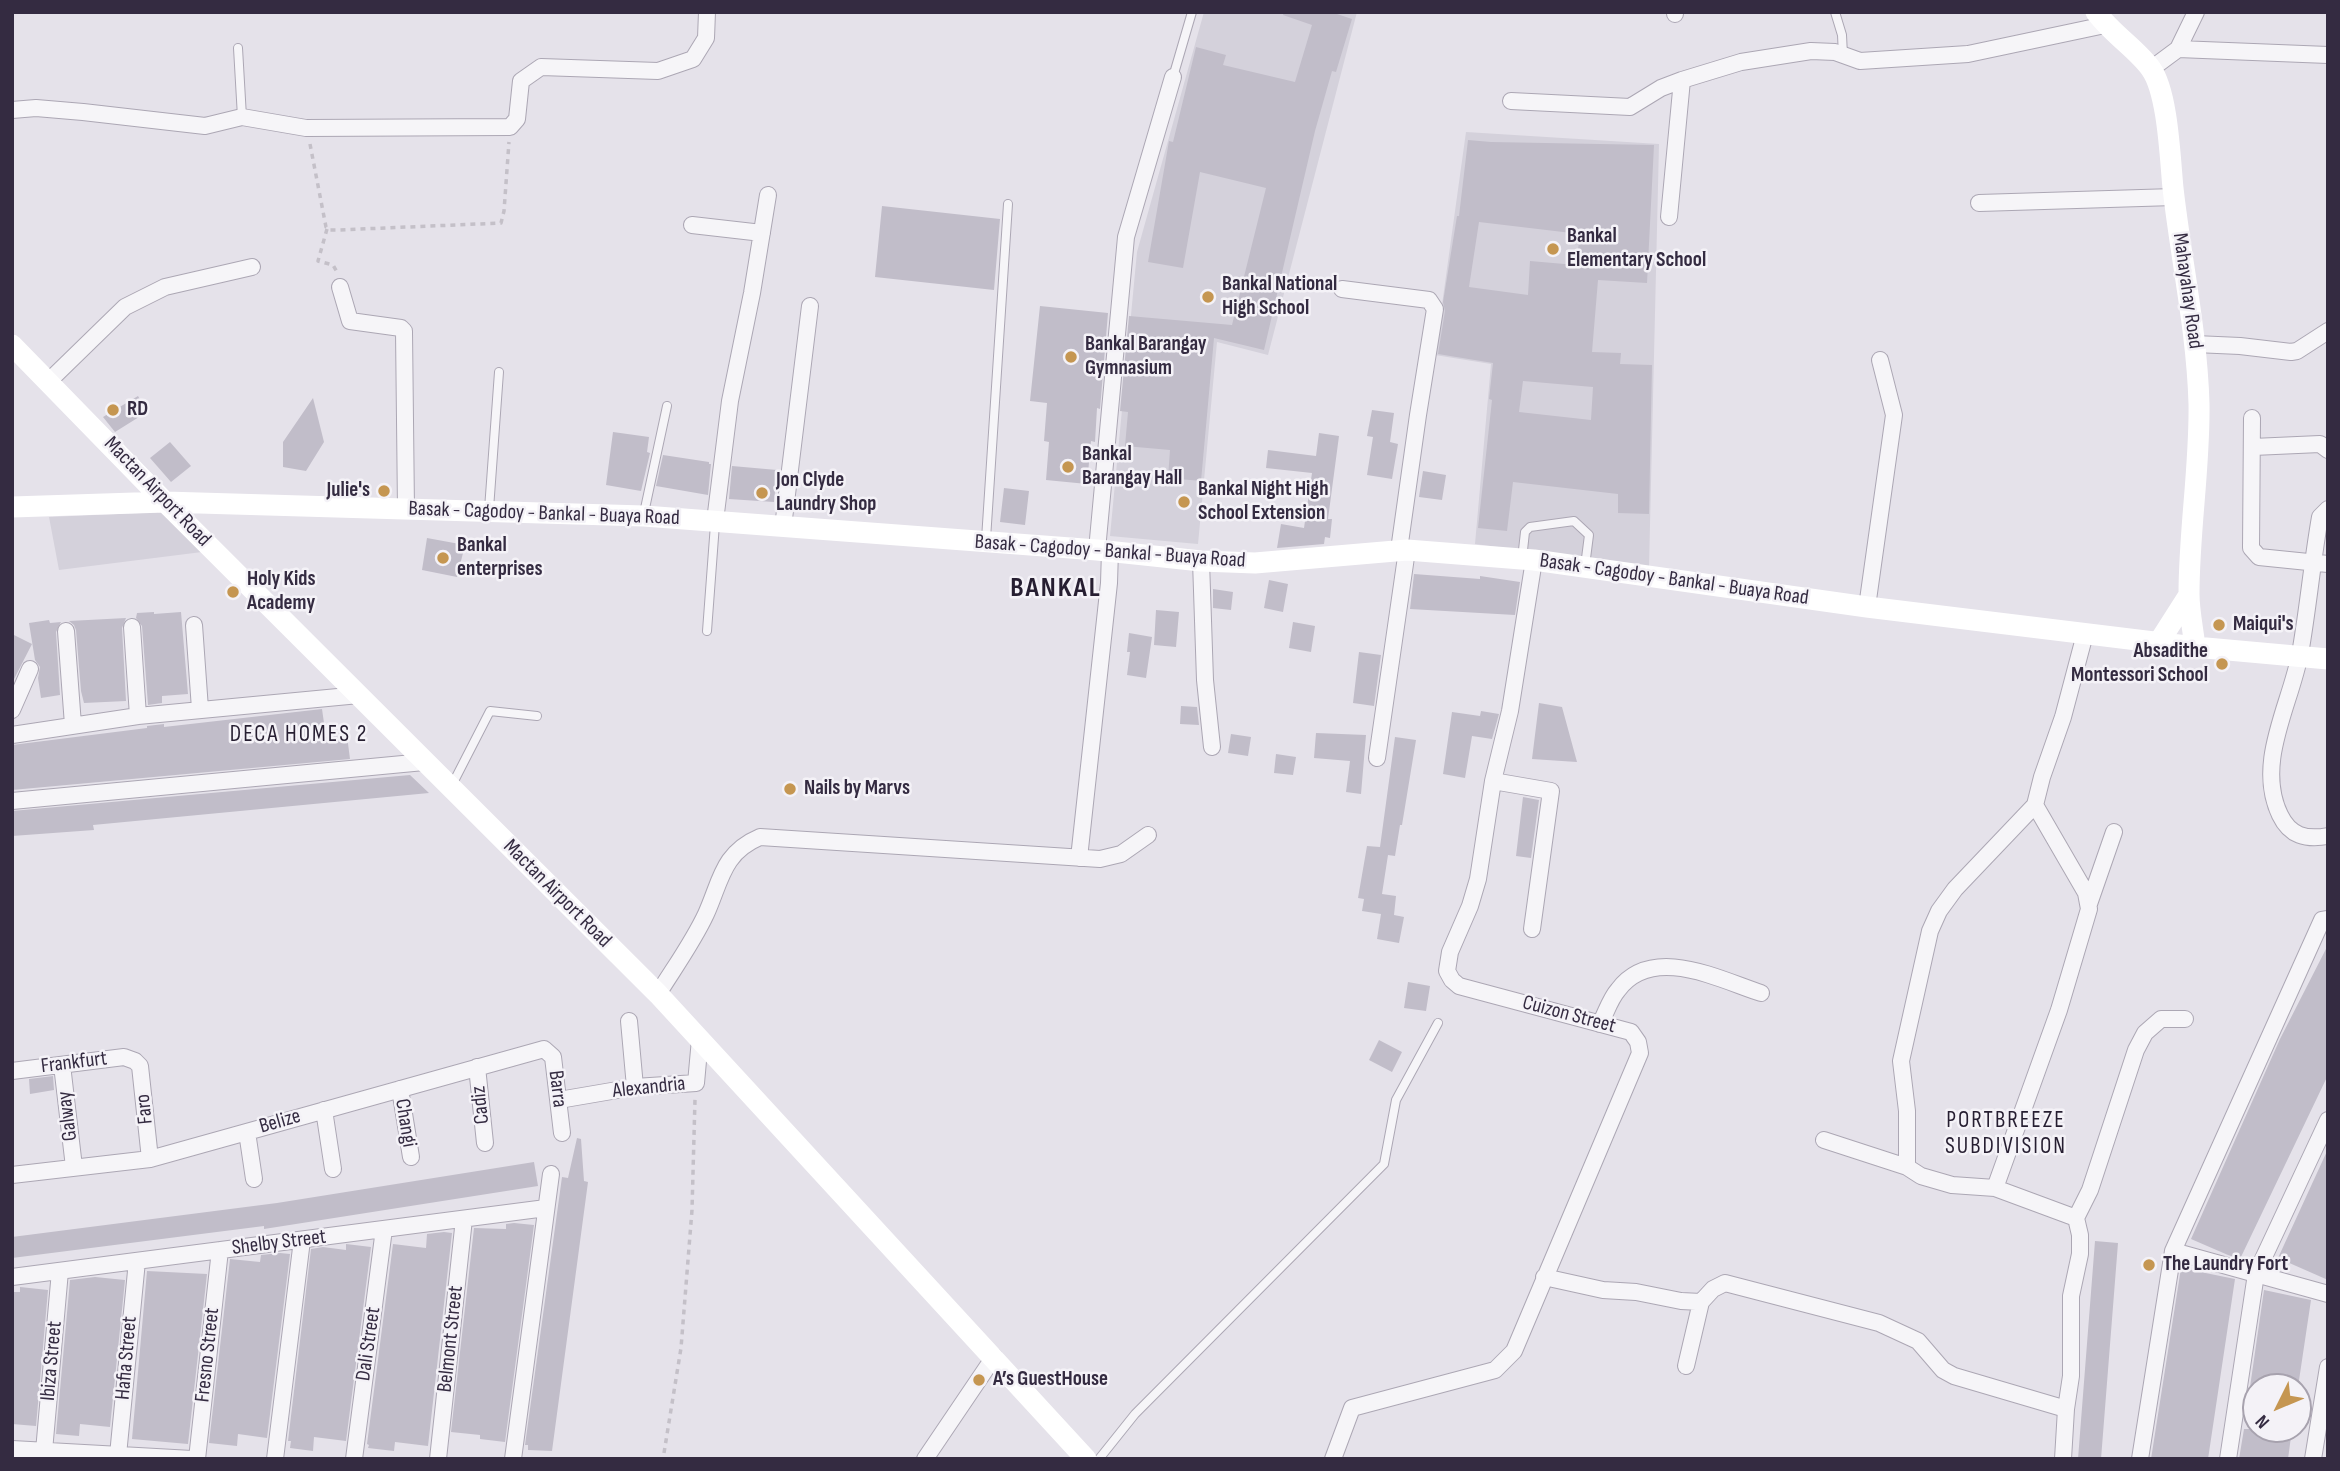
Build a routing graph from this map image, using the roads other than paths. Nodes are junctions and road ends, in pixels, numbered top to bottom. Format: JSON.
{"nodes":[{"id":1,"x":707,"y":12,"type":"edge"},
{"id":2,"x":1192,"y":12,"type":"edge"},
{"id":3,"x":1835,"y":12,"type":"edge"},
{"id":4,"x":2196,"y":12,"type":"edge"},
{"id":5,"x":2101,"y":19,"type":"edge"},
{"id":6,"x":238,"y":48,"type":"dead end"},
{"id":7,"x":2178,"y":49,"type":"junction"},
{"id":8,"x":1843,"y":55,"type":"junction"},
{"id":9,"x":2328,"y":55,"type":"edge"},
{"id":10,"x":2151,"y":69,"type":"junction"},
{"id":11,"x":1173,"y":77,"type":"joint"},
{"id":12,"x":1682,"y":80,"type":"junction"},
{"id":13,"x":1511,"y":101,"type":"dead end"},
{"id":14,"x":12,"y":110,"type":"edge"},
{"id":15,"x":242,"y":117,"type":"junction"},
{"id":16,"x":768,"y":195,"type":"dead end"},
{"id":17,"x":2174,"y":197,"type":"junction"},
{"id":18,"x":1979,"y":203,"type":"dead end"},
{"id":19,"x":1008,"y":204,"type":"dead end"},
{"id":20,"x":1670,"y":217,"type":"dead end"},
{"id":21,"x":692,"y":225,"type":"dead end"},
{"id":22,"x":762,"y":233,"type":"junction"},
{"id":23,"x":252,"y":267,"type":"dead end"},
{"id":24,"x":340,"y":287,"type":"road end"},
{"id":25,"x":1342,"y":289,"type":"dead end"},
{"id":26,"x":810,"y":306,"type":"dead end"},
{"id":27,"x":2328,"y":331,"type":"edge"},
{"id":28,"x":2195,"y":344,"type":"junction"},
{"id":29,"x":12,"y":345,"type":"edge"},
{"id":30,"x":1880,"y":360,"type":"dead end"},
{"id":31,"x":499,"y":372,"type":"dead end"},
{"id":32,"x":49,"y":381,"type":"junction"},
{"id":33,"x":667,"y":406,"type":"dead end"},
{"id":34,"x":2252,"y":418,"type":"dead end"},
{"id":35,"x":2253,"y":447,"type":"junction"},
{"id":36,"x":2328,"y":450,"type":"edge"},
{"id":37,"x":165,"y":502,"type":"junction"},
{"id":38,"x":12,"y":507,"type":"edge"},
{"id":39,"x":2328,"y":509,"type":"edge"},
{"id":40,"x":406,"y":510,"type":"junction"},
{"id":41,"x":489,"y":512,"type":"junction"},
{"id":42,"x":644,"y":516,"type":"junction"},
{"id":43,"x":715,"y":521,"type":"junction"},
{"id":44,"x":783,"y":527,"type":"junction"},
{"id":45,"x":986,"y":542,"type":"junction"},
{"id":46,"x":1403,"y":550,"type":"junction"},
{"id":47,"x":1104,"y":551,"type":"junction"},
{"id":48,"x":1528,"y":559,"type":"junction"},
{"id":49,"x":1201,"y":561,"type":"junction"},
{"id":50,"x":2320,"y":563,"type":"edge"},
{"id":51,"x":1585,"y":566,"type":"junction"},
{"id":52,"x":2189,"y":596,"type":"junction"},
{"id":53,"x":1867,"y":607,"type":"junction"},
{"id":54,"x":194,"y":625,"type":"dead end"},
{"id":55,"x":132,"y":627,"type":"dead end"},
{"id":56,"x":66,"y":631,"type":"dead end"},
{"id":57,"x":707,"y":631,"type":"dead end"},
{"id":58,"x":2085,"y":634,"type":"junction"},
{"id":59,"x":2159,"y":642,"type":"junction"},
{"id":60,"x":2195,"y":646,"type":"junction"},
{"id":61,"x":2300,"y":655,"type":"junction"},
{"id":62,"x":2328,"y":659,"type":"edge"},
{"id":63,"x":30,"y":669,"type":"dead end"},
{"id":64,"x":359,"y":695,"type":"junction"},
{"id":65,"x":201,"y":709,"type":"junction"},
{"id":66,"x":12,"y":710,"type":"edge"},
{"id":67,"x":138,"y":716,"type":"junction"},
{"id":68,"x":537,"y":716,"type":"dead end"},
{"id":69,"x":73,"y":725,"type":"junction"},
{"id":70,"x":12,"y":735,"type":"edge"},
{"id":71,"x":1212,"y":747,"type":"dead end"},
{"id":72,"x":1377,"y":758,"type":"dead end"},
{"id":73,"x":424,"y":762,"type":"junction"},
{"id":74,"x":1493,"y":781,"type":"junction"},
{"id":75,"x":451,"y":788,"type":"junction"},
{"id":76,"x":12,"y":801,"type":"edge"},
{"id":77,"x":2035,"y":805,"type":"junction"},
{"id":78,"x":2114,"y":832,"type":"dead end"},
{"id":79,"x":1149,"y":835,"type":"dead end"},
{"id":80,"x":2328,"y":836,"type":"edge"},
{"id":81,"x":1079,"y":858,"type":"junction"},
{"id":82,"x":2089,"y":904,"type":"junction"},
{"id":83,"x":2328,"y":919,"type":"edge"},
{"id":84,"x":1532,"y":929,"type":"dead end"},
{"id":85,"x":1761,"y":993,"type":"dead end"},
{"id":86,"x":658,"y":994,"type":"junction"},
{"id":87,"x":2185,"y":1019,"type":"dead end"},
{"id":88,"x":629,"y":1021,"type":"dead end"},
{"id":89,"x":1438,"y":1023,"type":"dead end"},
{"id":90,"x":1600,"y":1024,"type":"junction"},
{"id":91,"x":700,"y":1039,"type":"junction"},
{"id":92,"x":544,"y":1049,"type":"joint"},
{"id":93,"x":135,"y":1061,"type":"joint"},
{"id":94,"x":62,"y":1065,"type":"junction"},
{"id":95,"x":477,"y":1067,"type":"junction"},
{"id":96,"x":12,"y":1071,"type":"edge"},
{"id":97,"x":635,"y":1087,"type":"junction"},
{"id":98,"x":400,"y":1088,"type":"junction"},
{"id":99,"x":559,"y":1100,"type":"junction"},
{"id":100,"x":324,"y":1110,"type":"junction"},
{"id":101,"x":2328,"y":1120,"type":"edge"},
{"id":102,"x":247,"y":1132,"type":"junction"},
{"id":103,"x":562,"y":1133,"type":"dead end"},
{"id":104,"x":1824,"y":1140,"type":"dead end"},
{"id":105,"x":485,"y":1143,"type":"dead end"},
{"id":106,"x":411,"y":1157,"type":"dead end"},
{"id":107,"x":150,"y":1159,"type":"junction"},
{"id":108,"x":74,"y":1167,"type":"junction"},
{"id":109,"x":1907,"y":1167,"type":"junction"},
{"id":110,"x":333,"y":1169,"type":"dead end"},
{"id":111,"x":551,"y":1174,"type":"dead end"},
{"id":112,"x":12,"y":1175,"type":"edge"},
{"id":113,"x":254,"y":1179,"type":"dead end"},
{"id":114,"x":1995,"y":1188,"type":"junction"},
{"id":115,"x":546,"y":1208,"type":"junction"},
{"id":116,"x":2076,"y":1218,"type":"junction"},
{"id":117,"x":464,"y":1219,"type":"junction"},
{"id":118,"x":384,"y":1229,"type":"junction"},
{"id":119,"x":302,"y":1240,"type":"junction"},
{"id":120,"x":220,"y":1250,"type":"junction"},
{"id":121,"x":2173,"y":1251,"type":"junction"},
{"id":122,"x":137,"y":1261,"type":"junction"},
{"id":123,"x":60,"y":1271,"type":"junction"},
{"id":124,"x":2256,"y":1274,"type":"junction"},
{"id":125,"x":12,"y":1277,"type":"edge"},
{"id":126,"x":1544,"y":1277,"type":"junction"},
{"id":127,"x":2328,"y":1294,"type":"edge"},
{"id":128,"x":1701,"y":1302,"type":"junction"},
{"id":129,"x":994,"y":1357,"type":"junction"},
{"id":130,"x":1686,"y":1366,"type":"dead end"},
{"id":131,"x":2328,"y":1367,"type":"edge"},
{"id":132,"x":2066,"y":1409,"type":"junction"},
{"id":133,"x":12,"y":1449,"type":"edge"},
{"id":134,"x":44,"y":1451,"type":"junction"},
{"id":135,"x":118,"y":1455,"type":"junction"},
{"id":136,"x":195,"y":1459,"type":"edge"},
{"id":137,"x":275,"y":1459,"type":"edge"},
{"id":138,"x":354,"y":1459,"type":"edge"},
{"id":139,"x":438,"y":1459,"type":"edge"},
{"id":140,"x":513,"y":1459,"type":"edge"},
{"id":141,"x":925,"y":1459,"type":"edge"},
{"id":142,"x":1086,"y":1459,"type":"edge"},
{"id":143,"x":1099,"y":1459,"type":"edge"},
{"id":144,"x":1333,"y":1459,"type":"edge"},
{"id":145,"x":2063,"y":1459,"type":"edge"},
{"id":146,"x":2140,"y":1459,"type":"edge"},
{"id":147,"x":2228,"y":1459,"type":"edge"},
{"id":148,"x":2314,"y":1459,"type":"edge"}],
"edges":[{"from":1,"to":15,"type":"street"},
{"from":2,"to":11,"type":"lane"},
{"from":3,"to":8,"type":"lane"},
{"from":4,"to":7,"type":"street"},
{"from":5,"to":8,"type":"street"},
{"from":5,"to":10,"type":"street","name":"Mahayahay Road"},
{"from":6,"to":15,"type":"lane"},
{"from":7,"to":9,"type":"street"},
{"from":7,"to":10,"type":"street"},
{"from":8,"to":12,"type":"street"},
{"from":10,"to":17,"type":"street","name":"Mahayahay Road"},
{"from":11,"to":47,"type":"street"},
{"from":12,"to":13,"type":"street"},
{"from":12,"to":20,"type":"street"},
{"from":14,"to":15,"type":"street"},
{"from":16,"to":22,"type":"street"},
{"from":17,"to":18,"type":"street"},
{"from":17,"to":28,"type":"street","name":"Mahayahay Road"},
{"from":19,"to":45,"type":"lane"},
{"from":21,"to":22,"type":"street"},
{"from":22,"to":43,"type":"street"},
{"from":23,"to":32,"type":"street"},
{"from":24,"to":40,"type":"street"},
{"from":25,"to":46,"type":"street"},
{"from":26,"to":44,"type":"street"},
{"from":27,"to":28,"type":"street"},
{"from":28,"to":52,"type":"street","name":"Mahayahay Road"},
{"from":29,"to":32,"type":"street","name":"Mactan Airport Road"},
{"from":30,"to":53,"type":"street"},
{"from":31,"to":41,"type":"lane"},
{"from":32,"to":37,"type":"street","name":"Mactan Airport Road"},
{"from":33,"to":42,"type":"lane"},
{"from":34,"to":35,"type":"street"},
{"from":35,"to":36,"type":"street"},
{"from":35,"to":50,"type":"street"},
{"from":37,"to":38,"type":"street","name":"Basak - Cagodoy - Bankal - Buaya Road"},
{"from":37,"to":40,"type":"street","name":"Basak - Cagodoy - Bankal - Buaya Road"},
{"from":37,"to":64,"type":"street","name":"Mactan Airport Road"},
{"from":39,"to":50,"type":"street"},
{"from":40,"to":41,"type":"street","name":"Basak - Cagodoy - Bankal - Buaya Road"},
{"from":41,"to":42,"type":"street","name":"Basak - Cagodoy - Bankal - Buaya Road"},
{"from":42,"to":43,"type":"street","name":"Basak - Cagodoy - Bankal - Buaya Road"},
{"from":43,"to":44,"type":"street","name":"Basak - Cagodoy - Bankal - Buaya Road"},
{"from":43,"to":57,"type":"lane"},
{"from":44,"to":45,"type":"street","name":"Basak - Cagodoy - Bankal - Buaya Road"},
{"from":45,"to":47,"type":"street","name":"Basak - Cagodoy - Bankal - Buaya Road"},
{"from":46,"to":48,"type":"street","name":"Basak - Cagodoy - Bankal - Buaya Road"},
{"from":46,"to":49,"type":"street","name":"Basak - Cagodoy - Bankal - Buaya Road"},
{"from":46,"to":72,"type":"street"},
{"from":47,"to":49,"type":"street","name":"Basak - Cagodoy - Bankal - Buaya Road"},
{"from":47,"to":81,"type":"street"},
{"from":48,"to":51,"type":"street","name":"Basak - Cagodoy - Bankal - Buaya Road"},
{"from":48,"to":51,"type":"lane"},
{"from":48,"to":74,"type":"street","name":"Cuizon Street"},
{"from":49,"to":71,"type":"street"},
{"from":50,"to":61,"type":"street"},
{"from":51,"to":53,"type":"street","name":"Basak - Cagodoy - Bankal - Buaya Road"},
{"from":52,"to":59,"type":"street","name":"Mahayahay Road"},
{"from":52,"to":60,"type":"street","name":"Mahayahay Road"},
{"from":53,"to":58,"type":"street","name":"Basak - Cagodoy - Bankal - Buaya Road"},
{"from":54,"to":65,"type":"street"},
{"from":55,"to":67,"type":"street"},
{"from":56,"to":69,"type":"street"},
{"from":58,"to":59,"type":"street","name":"Basak - Cagodoy - Bankal - Buaya Road"},
{"from":58,"to":77,"type":"street"},
{"from":59,"to":60,"type":"street","name":"Basak - Cagodoy - Bankal - Buaya Road"},
{"from":60,"to":61,"type":"street","name":"Basak - Cagodoy - Bankal - Buaya Road"},
{"from":61,"to":62,"type":"street","name":"Basak - Cagodoy - Bankal - Buaya Road"},
{"from":61,"to":80,"type":"street"},
{"from":63,"to":66,"type":"street"},
{"from":64,"to":65,"type":"street"},
{"from":64,"to":73,"type":"street","name":"Mactan Airport Road"},
{"from":65,"to":67,"type":"street"},
{"from":67,"to":69,"type":"street"},
{"from":68,"to":75,"type":"lane"},
{"from":69,"to":70,"type":"street"},
{"from":73,"to":75,"type":"street","name":"Mactan Airport Road"},
{"from":73,"to":76,"type":"street"},
{"from":74,"to":84,"type":"street"},
{"from":74,"to":90,"type":"street","name":"Cuizon Street"},
{"from":75,"to":86,"type":"street","name":"Mactan Airport Road"},
{"from":77,"to":82,"type":"street"},
{"from":77,"to":109,"type":"street"},
{"from":78,"to":82,"type":"street"},
{"from":79,"to":81,"type":"street"},
{"from":81,"to":86,"type":"street"},
{"from":82,"to":114,"type":"street"},
{"from":83,"to":121,"type":"street"},
{"from":85,"to":90,"type":"street"},
{"from":86,"to":91,"type":"street","name":"Mactan Airport Road"},
{"from":87,"to":116,"type":"street"},
{"from":88,"to":97,"type":"street"},
{"from":89,"to":143,"type":"lane"},
{"from":90,"to":126,"type":"street","name":"Cuizon Street"},
{"from":91,"to":97,"type":"street","name":"Alexandria"},
{"from":91,"to":129,"type":"street","name":"Mactan Airport Road"},
{"from":92,"to":95,"type":"street","name":"Belize"},
{"from":92,"to":99,"type":"street","name":"Barra"},
{"from":93,"to":94,"type":"street","name":"Frankfurt"},
{"from":93,"to":107,"type":"street","name":"Faro"},
{"from":94,"to":96,"type":"street","name":"Frankfurt"},
{"from":94,"to":108,"type":"street","name":"Galway"},
{"from":95,"to":98,"type":"street","name":"Belize"},
{"from":95,"to":105,"type":"street","name":"Cadiz"},
{"from":97,"to":99,"type":"street","name":"Alexandria"},
{"from":98,"to":100,"type":"street","name":"Belize"},
{"from":98,"to":106,"type":"street","name":"Changi"},
{"from":99,"to":103,"type":"street","name":"Barra"},
{"from":100,"to":102,"type":"street","name":"Belize"},
{"from":100,"to":110,"type":"street"},
{"from":101,"to":124,"type":"street"},
{"from":102,"to":107,"type":"street","name":"Belize"},
{"from":102,"to":113,"type":"street"},
{"from":104,"to":109,"type":"street"},
{"from":107,"to":108,"type":"street","name":"Belize"},
{"from":108,"to":112,"type":"street","name":"Belize"},
{"from":109,"to":114,"type":"street"},
{"from":111,"to":115,"type":"street"},
{"from":114,"to":116,"type":"street"},
{"from":115,"to":117,"type":"street","name":"Shelby Street"},
{"from":115,"to":140,"type":"street"},
{"from":116,"to":132,"type":"street"},
{"from":117,"to":118,"type":"street","name":"Shelby Street"},
{"from":117,"to":139,"type":"street","name":"Belmont Street"},
{"from":118,"to":119,"type":"street","name":"Shelby Street"},
{"from":118,"to":138,"type":"street","name":"Dali Street"},
{"from":119,"to":120,"type":"street","name":"Shelby Street"},
{"from":119,"to":137,"type":"street"},
{"from":120,"to":122,"type":"street","name":"Shelby Street"},
{"from":120,"to":136,"type":"street","name":"Fresno Street"},
{"from":121,"to":124,"type":"street"},
{"from":121,"to":146,"type":"street"},
{"from":122,"to":123,"type":"street","name":"Shelby Street"},
{"from":122,"to":135,"type":"street","name":"Hafia Street"},
{"from":123,"to":125,"type":"street","name":"Shelby Street"},
{"from":123,"to":134,"type":"street","name":"Ibiza Street"},
{"from":124,"to":127,"type":"street"},
{"from":124,"to":147,"type":"street"},
{"from":126,"to":128,"type":"street"},
{"from":126,"to":144,"type":"street","name":"Cuizon Street"},
{"from":128,"to":130,"type":"street"},
{"from":128,"to":132,"type":"street"},
{"from":129,"to":141,"type":"street"},
{"from":129,"to":142,"type":"street","name":"Mactan Airport Road"},
{"from":131,"to":148,"type":"street"},
{"from":132,"to":145,"type":"street"},
{"from":133,"to":134,"type":"street"},
{"from":134,"to":135,"type":"street"},
{"from":135,"to":136,"type":"street"}]}
